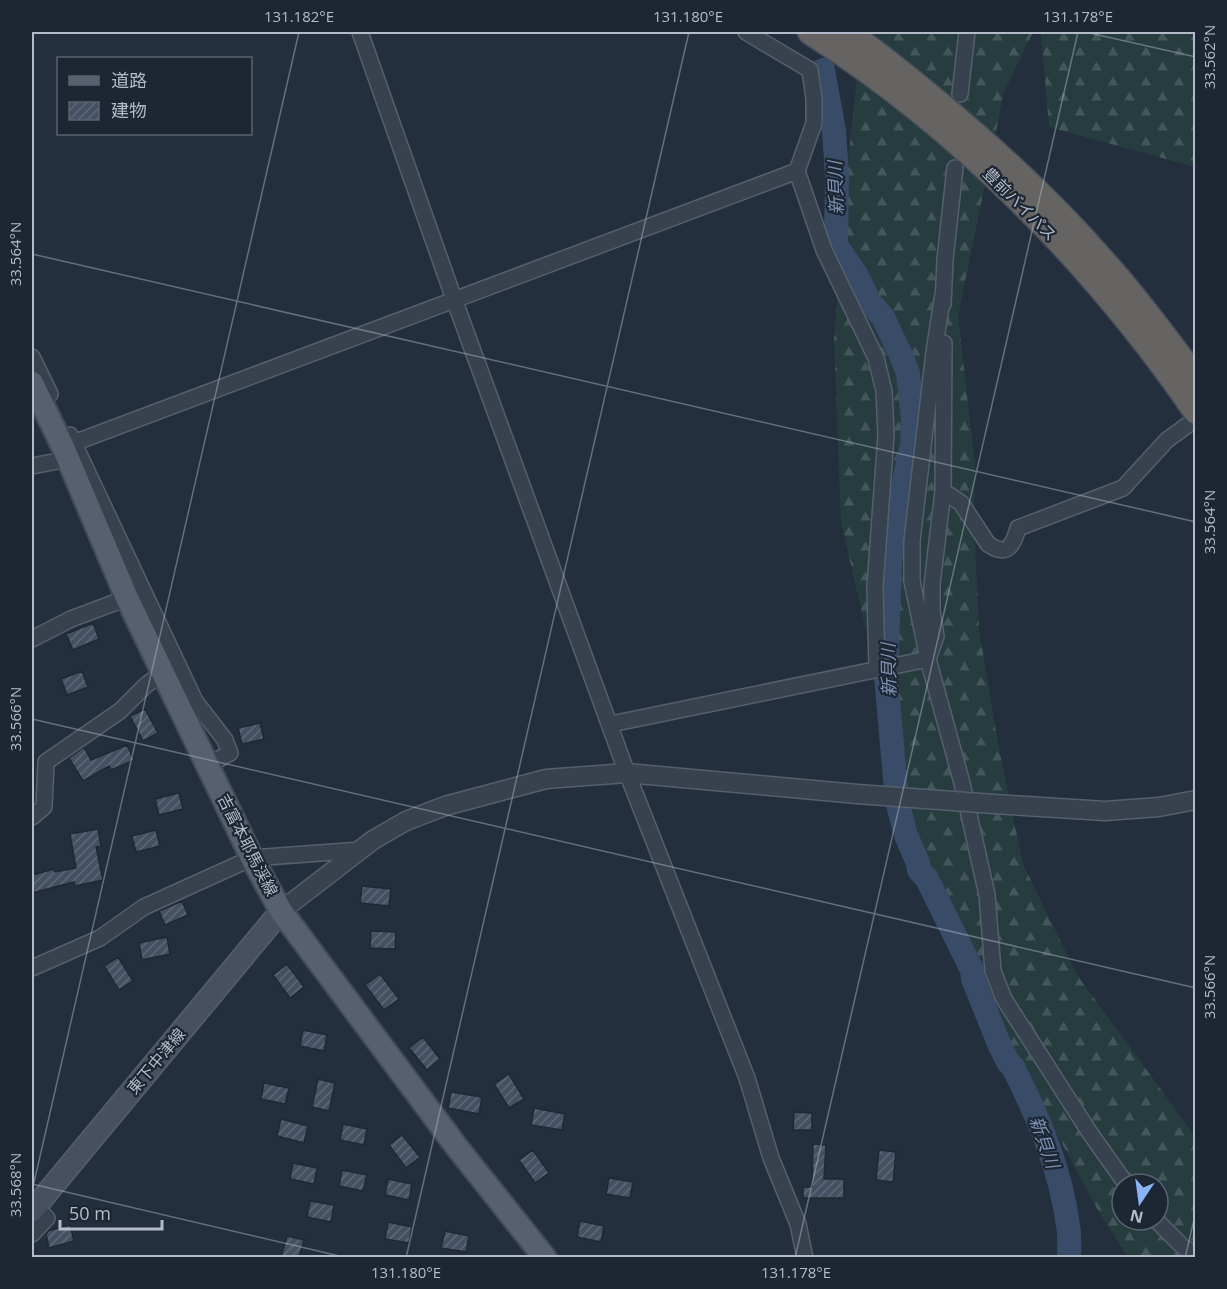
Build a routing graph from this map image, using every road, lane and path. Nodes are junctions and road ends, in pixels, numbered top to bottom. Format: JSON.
{"nodes":[{"id":1,"x":360,"y":32,"type":"edge"},
{"id":2,"x":746,"y":32,"type":"edge"},
{"id":3,"x":810,"y":32,"type":"edge"},
{"id":4,"x":847,"y":32,"type":"edge"},
{"id":5,"x":967,"y":32,"type":"edge"},
{"id":6,"x":960,"y":94,"type":"dead end"},
{"id":7,"x":955,"y":168,"type":"dead end"},
{"id":8,"x":797,"y":171,"type":"junction"},
{"id":9,"x":944,"y":294,"type":"junction"},
{"id":10,"x":454,"y":299,"type":"junction"},
{"id":11,"x":32,"y":357,"type":"edge"},
{"id":12,"x":1196,"y":378,"type":"edge"},
{"id":13,"x":32,"y":383,"type":"edge"},
{"id":14,"x":1196,"y":412,"type":"edge"},
{"id":15,"x":1196,"y":419,"type":"edge"},
{"id":16,"x":68,"y":450,"type":"junction"},
{"id":17,"x":32,"y":466,"type":"edge"},
{"id":18,"x":943,"y":491,"type":"junction"},
{"id":19,"x":127,"y":598,"type":"junction"},
{"id":20,"x":32,"y":639,"type":"edge"},
{"id":21,"x":928,"y":659,"type":"junction"},
{"id":22,"x":877,"y":669,"type":"junction"},
{"id":23,"x":164,"y":672,"type":"junction"},
{"id":24,"x":188,"y":704,"type":"junction"},
{"id":25,"x":611,"y":724,"type":"junction"},
{"id":26,"x":627,"y":773,"type":"junction"},
{"id":27,"x":1196,"y":800,"type":"edge"},
{"id":28,"x":32,"y":817,"type":"edge"},
{"id":29,"x":361,"y":850,"type":"junction"},
{"id":30,"x":252,"y":858,"type":"junction"},
{"id":31,"x":281,"y":911,"type":"junction"},
{"id":32,"x":32,"y":968,"type":"edge"},
{"id":33,"x":1118,"y":1172,"type":"edge"},
{"id":34,"x":33,"y":1209,"type":"edge"},
{"id":35,"x":1168,"y":1232,"type":"edge"},
{"id":36,"x":32,"y":1234,"type":"edge"},
{"id":37,"x":1196,"y":1255,"type":"edge"},
{"id":38,"x":545,"y":1257,"type":"edge"},
{"id":39,"x":805,"y":1257,"type":"edge"}],
"edges":[{"from":1,"to":10,"type":"street"},
{"from":2,"to":8,"type":"street"},
{"from":3,"to":14,"type":"highway","name":"豊前バイパス"},
{"from":4,"to":12,"type":"highway","name":"豊前バイパス"},
{"from":5,"to":6,"type":"street"},
{"from":7,"to":9,"type":"street"},
{"from":8,"to":10,"type":"street"},
{"from":8,"to":22,"type":"street"},
{"from":9,"to":18,"type":"street"},
{"from":9,"to":21,"type":"street"},
{"from":10,"to":16,"type":"street"},
{"from":10,"to":25,"type":"street"},
{"from":11,"to":16,"type":"street"},
{"from":13,"to":16,"type":"main road","name":"吉富本耶馬渓線"},
{"from":15,"to":18,"type":"street"},
{"from":16,"to":17,"type":"street"},
{"from":16,"to":19,"type":"main road","name":"吉富本耶馬渓線"},
{"from":16,"to":24,"type":"street"},
{"from":18,"to":21,"type":"street"},
{"from":19,"to":20,"type":"street"},
{"from":19,"to":23,"type":"main road","name":"吉富本耶馬渓線"},
{"from":21,"to":22,"type":"street"},
{"from":21,"to":33,"type":"street"},
{"from":22,"to":25,"type":"street"},
{"from":23,"to":24,"type":"main road","name":"吉富本耶馬渓線"},
{"from":23,"to":28,"type":"street"},
{"from":24,"to":30,"type":"main road","name":"吉富本耶馬渓線"},
{"from":25,"to":26,"type":"street"},
{"from":26,"to":27,"type":"street","bridge":true},
{"from":26,"to":29,"type":"street"},
{"from":26,"to":39,"type":"street"},
{"from":29,"to":30,"type":"street"},
{"from":29,"to":31,"type":"street"},
{"from":30,"to":31,"type":"main road","name":"吉富本耶馬渓線"},
{"from":30,"to":32,"type":"street"},
{"from":31,"to":34,"type":"main road","name":"東下中津線"},
{"from":31,"to":38,"type":"main road","name":"吉富本耶馬渓線"},
{"from":34,"to":36,"type":"street"},
{"from":35,"to":37,"type":"street"}]}
